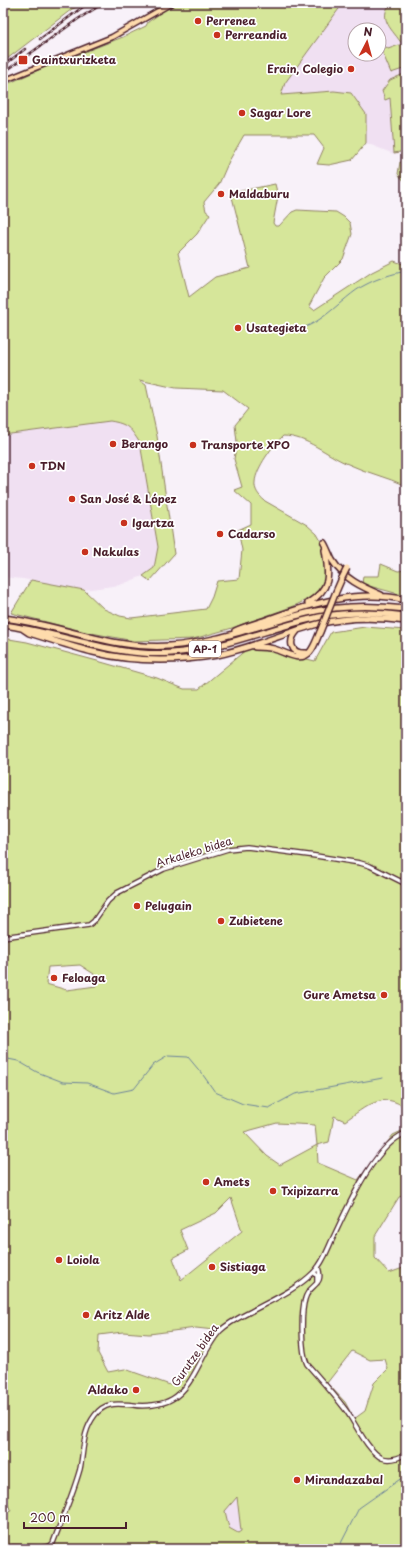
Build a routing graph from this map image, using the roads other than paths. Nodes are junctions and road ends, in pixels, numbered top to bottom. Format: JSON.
{"nodes":[{"id":1,"x":172,"y":3,"type":"edge"},
{"id":2,"x":3,"y":82,"type":"edge"},
{"id":3,"x":349,"y":566,"type":"dead end"},
{"id":4,"x":384,"y":597,"type":"junction"},
{"id":5,"x":406,"y":600,"type":"edge"},
{"id":6,"x":306,"y":605,"type":"junction"},
{"id":7,"x":406,"y":610,"type":"edge"},
{"id":8,"x":406,"y":616,"type":"edge"},
{"id":9,"x":3,"y":618,"type":"edge"},
{"id":10,"x":406,"y":621,"type":"edge"},
{"id":11,"x":3,"y":625,"type":"edge"},
{"id":12,"x":18,"y":627,"type":"junction"},
{"id":13,"x":299,"y":630,"type":"junction"},
{"id":14,"x":231,"y":635,"type":"junction"},
{"id":15,"x":247,"y":647,"type":"junction"},
{"id":16,"x":310,"y":651,"type":"junction"},
{"id":17,"x":406,"y":884,"type":"edge"},
{"id":18,"x":3,"y":937,"type":"edge"},
{"id":19,"x":406,"y":1133,"type":"edge"},
{"id":20,"x":318,"y":1267,"type":"junction"},
{"id":21,"x":314,"y":1272,"type":"junction"},
{"id":22,"x":317,"y":1284,"type":"junction"},
{"id":23,"x":406,"y":1454,"type":"edge"},
{"id":24,"x":8,"y":1549,"type":"edge"}],
"edges":[{"from":1,"to":2,"type":"main road"},
{"from":3,"to":16,"type":"highway","bridge":true},
{"from":4,"to":5,"type":"highway"},
{"from":4,"to":6,"type":"highway"},
{"from":4,"to":6,"type":"highway"},
{"from":6,"to":14,"type":"highway"},
{"from":7,"to":14,"type":"highway","number":"AP-1"},
{"from":8,"to":12,"type":"highway","number":"AP-1"},
{"from":9,"to":14,"type":"highway","number":"AP-1"},
{"from":10,"to":13,"type":"highway"},
{"from":11,"to":12,"type":"highway","number":"AP-1"},
{"from":12,"to":15,"type":"highway"},
{"from":13,"to":15,"type":"highway"},
{"from":13,"to":16,"type":"highway"},
{"from":15,"to":16,"type":"highway"},
{"from":17,"to":18,"type":"street","name":"Arkaleko bidea"},
{"from":19,"to":20,"type":"street","name":"Gurutze bidea"},
{"from":20,"to":21,"type":"street","name":"Gurutze bidea"},
{"from":20,"to":22,"type":"street"},
{"from":21,"to":22,"type":"street"},
{"from":21,"to":24,"type":"street","name":"Gurutze bidea"},
{"from":22,"to":23,"type":"street"}]}
